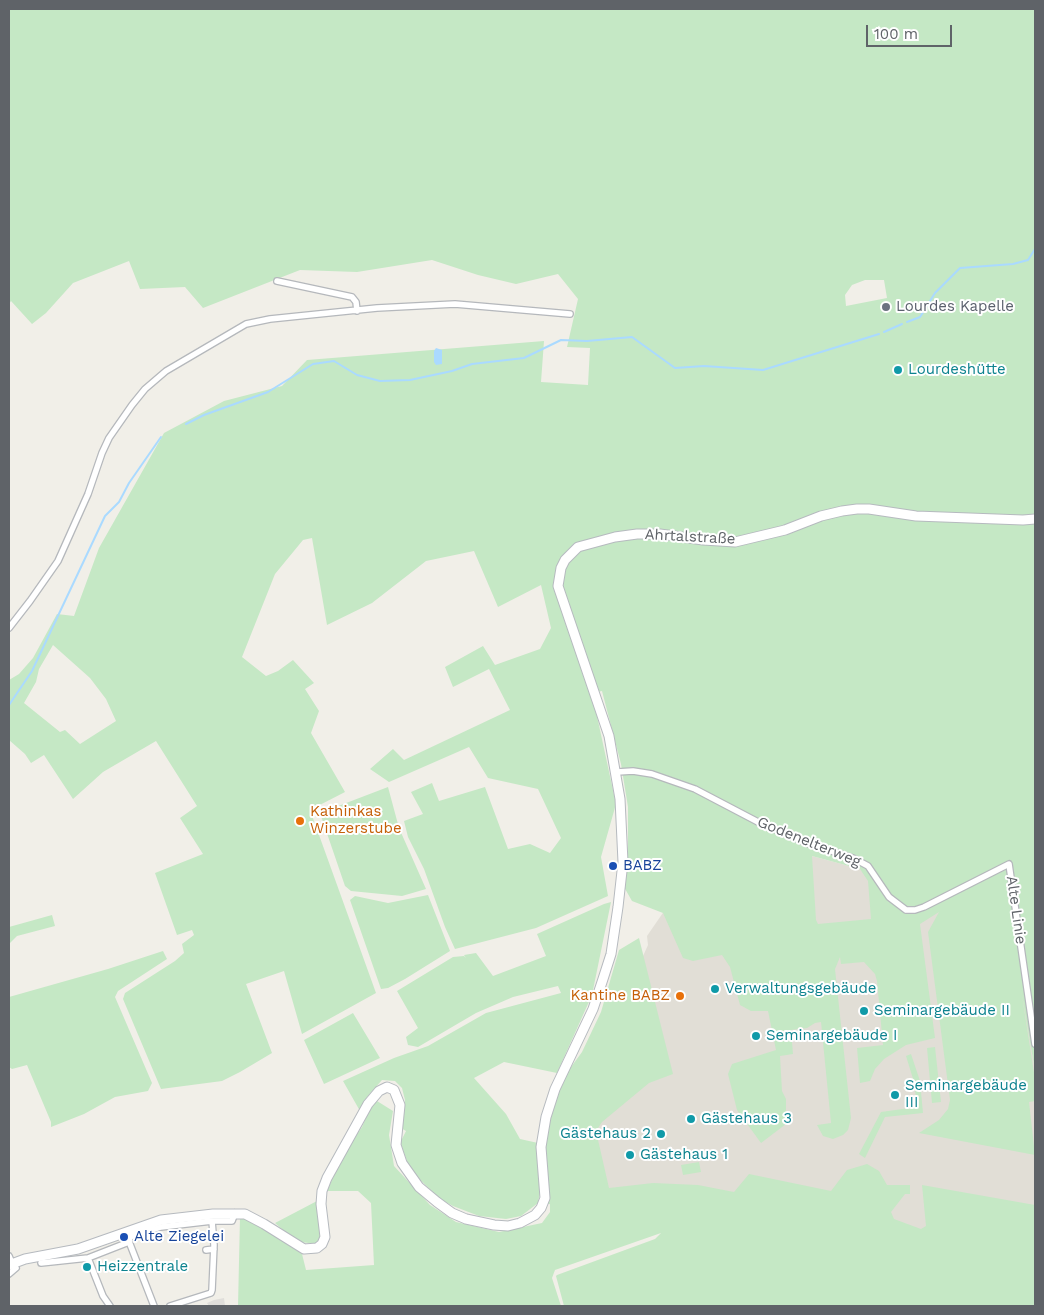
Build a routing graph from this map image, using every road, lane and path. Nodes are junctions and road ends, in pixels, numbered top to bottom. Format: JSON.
{"nodes":[{"id":1,"x":278,"y":281,"type":"dead end"},
{"id":2,"x":357,"y":310,"type":"junction"},
{"id":3,"x":570,"y":314,"type":"dead end"},
{"id":4,"x":1035,"y":519,"type":"edge"},
{"id":5,"x":9,"y":628,"type":"edge"},
{"id":6,"x":617,"y":772,"type":"junction"},
{"id":7,"x":1009,"y":864,"type":"joint"},
{"id":8,"x":1035,"y":1044,"type":"edge"},
{"id":9,"x":235,"y":1213,"type":"junction"},
{"id":10,"x":212,"y":1221,"type":"junction"},
{"id":11,"x":126,"y":1232,"type":"junction"},
{"id":12,"x":130,"y":1242,"type":"junction"},
{"id":13,"x":214,"y":1249,"type":"junction"},
{"id":14,"x":206,"y":1250,"type":"dead end"},
{"id":15,"x":88,"y":1258,"type":"junction"},
{"id":16,"x":11,"y":1263,"type":"edge"},
{"id":17,"x":41,"y":1263,"type":"dead end"},
{"id":18,"x":9,"y":1274,"type":"edge"},
{"id":19,"x":110,"y":1306,"type":"edge"},
{"id":20,"x":154,"y":1306,"type":"edge"},
{"id":21,"x":170,"y":1306,"type":"edge"}],
"edges":[{"from":1,"to":2,"type":"street"},
{"from":2,"to":3,"type":"street"},
{"from":2,"to":5,"type":"street"},
{"from":4,"to":6,"type":"main road","name":"Ahrtalstraße"},
{"from":6,"to":7,"type":"street","name":"Godenelterweg"},
{"from":6,"to":9,"type":"main road","name":"Ahrtalstraße"},
{"from":7,"to":8,"type":"street","name":"Alte Linie"},
{"from":9,"to":10,"type":"street"},
{"from":9,"to":11,"type":"main road"},
{"from":10,"to":12,"type":"street"},
{"from":10,"to":13,"type":"street"},
{"from":11,"to":12,"type":"street"},
{"from":11,"to":16,"type":"main road"},
{"from":12,"to":15,"type":"street"},
{"from":12,"to":20,"type":"street"},
{"from":13,"to":14,"type":"street"},
{"from":13,"to":21,"type":"street"},
{"from":15,"to":17,"type":"street"},
{"from":15,"to":19,"type":"street"},
{"from":16,"to":18,"type":"street"}]}
